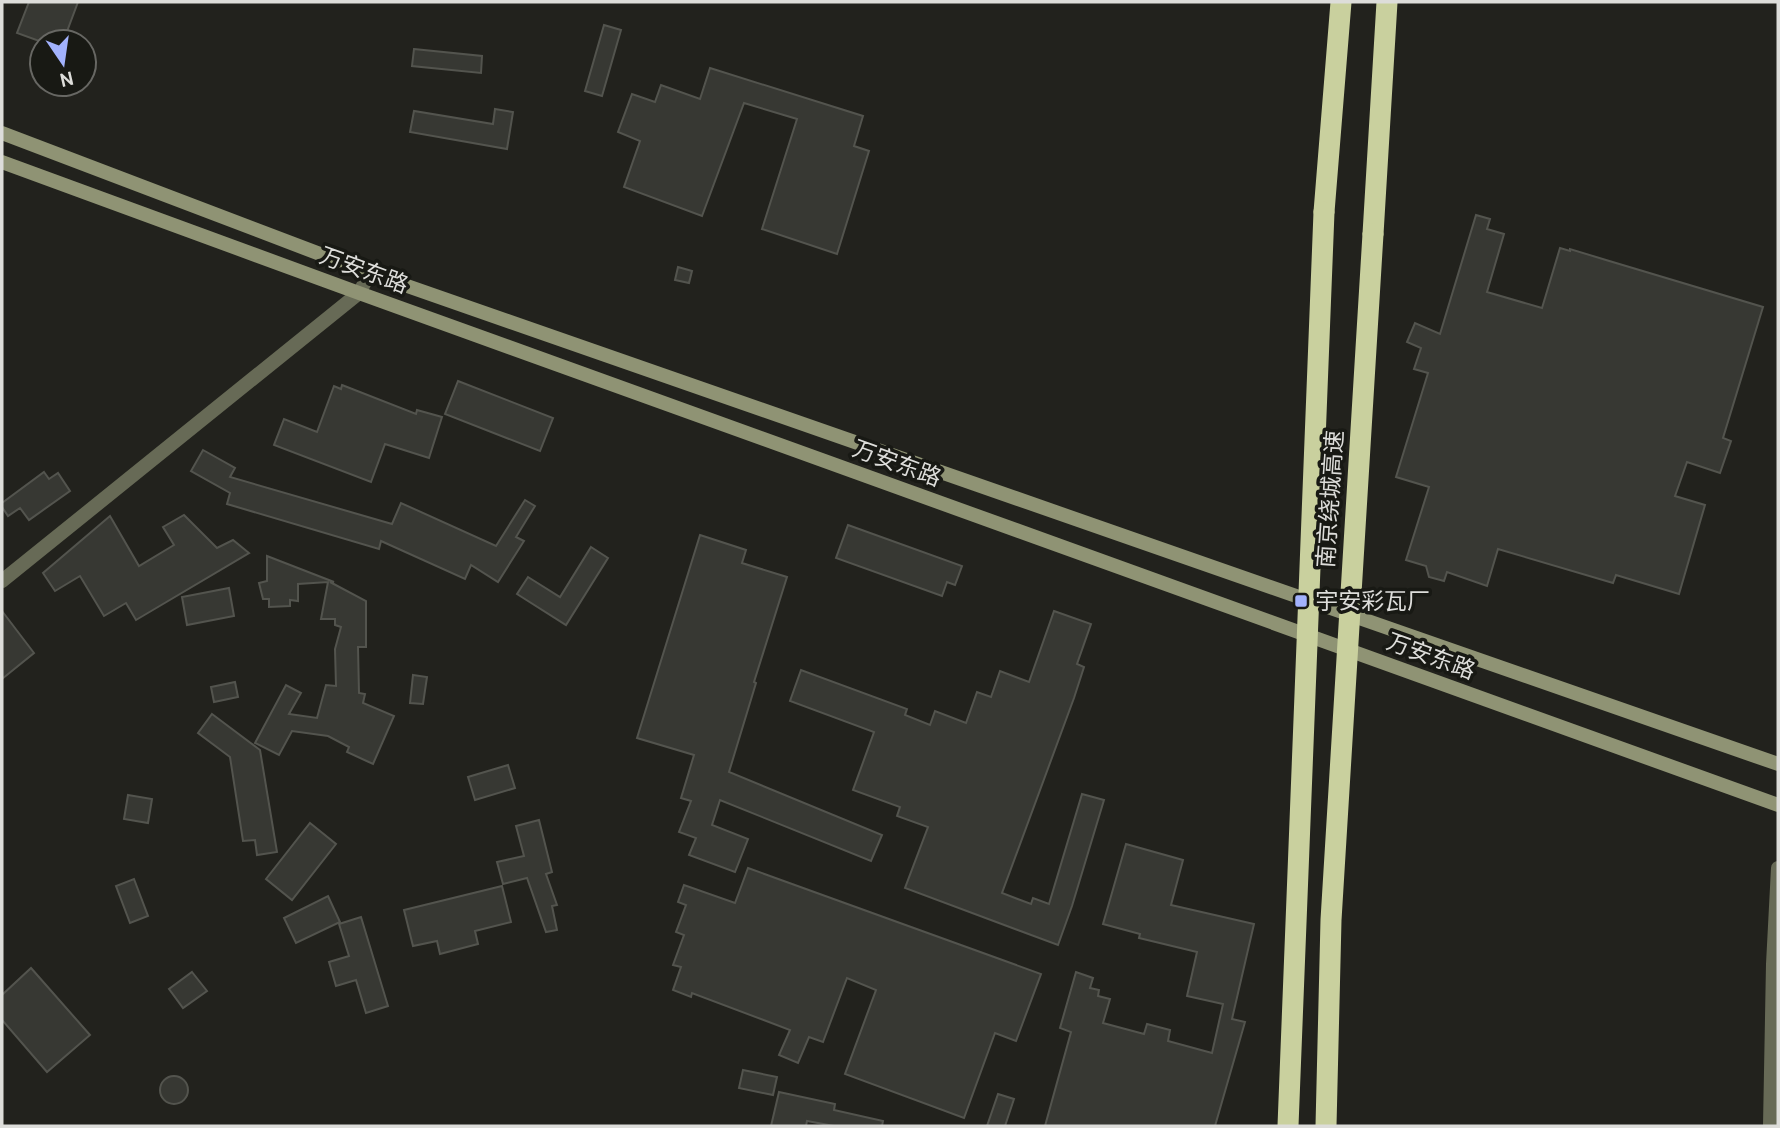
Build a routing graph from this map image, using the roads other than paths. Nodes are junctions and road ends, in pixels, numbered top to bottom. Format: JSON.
{"nodes":[{"id":1,"x":1334,"y":2,"type":"edge"},
{"id":2,"x":1341,"y":2,"type":"edge"},
{"id":3,"x":1388,"y":8,"type":"edge"},
{"id":4,"x":1330,"y":129,"type":"junction"},
{"id":5,"x":2,"y":133,"type":"edge"},
{"id":6,"x":2,"y":162,"type":"edge"},
{"id":7,"x":370,"y":273,"type":"junction"},
{"id":8,"x":359,"y":293,"type":"junction"},
{"id":9,"x":2,"y":581,"type":"edge"},
{"id":10,"x":1778,"y":764,"type":"edge"},
{"id":11,"x":1778,"y":805,"type":"edge"},
{"id":12,"x":1778,"y":868,"type":"edge"},
{"id":13,"x":1288,"y":1126,"type":"edge"},
{"id":14,"x":1326,"y":1126,"type":"edge"},
{"id":15,"x":1770,"y":1126,"type":"edge"}],
"edges":[{"from":1,"to":4,"type":"highway"},
{"from":2,"to":4,"type":"highway","name":"南京绕城高速"},
{"from":3,"to":14,"type":"highway","name":"南京绕城高速","bridge":true},
{"from":4,"to":13,"type":"highway","name":"南京绕城高速","bridge":true},
{"from":5,"to":7,"type":"main road","name":"万安东路"},
{"from":6,"to":8,"type":"main road","name":"万安东路"},
{"from":7,"to":8,"type":"street"},
{"from":7,"to":10,"type":"main road","name":"万安东路"},
{"from":8,"to":9,"type":"street"},
{"from":8,"to":11,"type":"main road","name":"万安东路"},
{"from":12,"to":15,"type":"street"}]}
